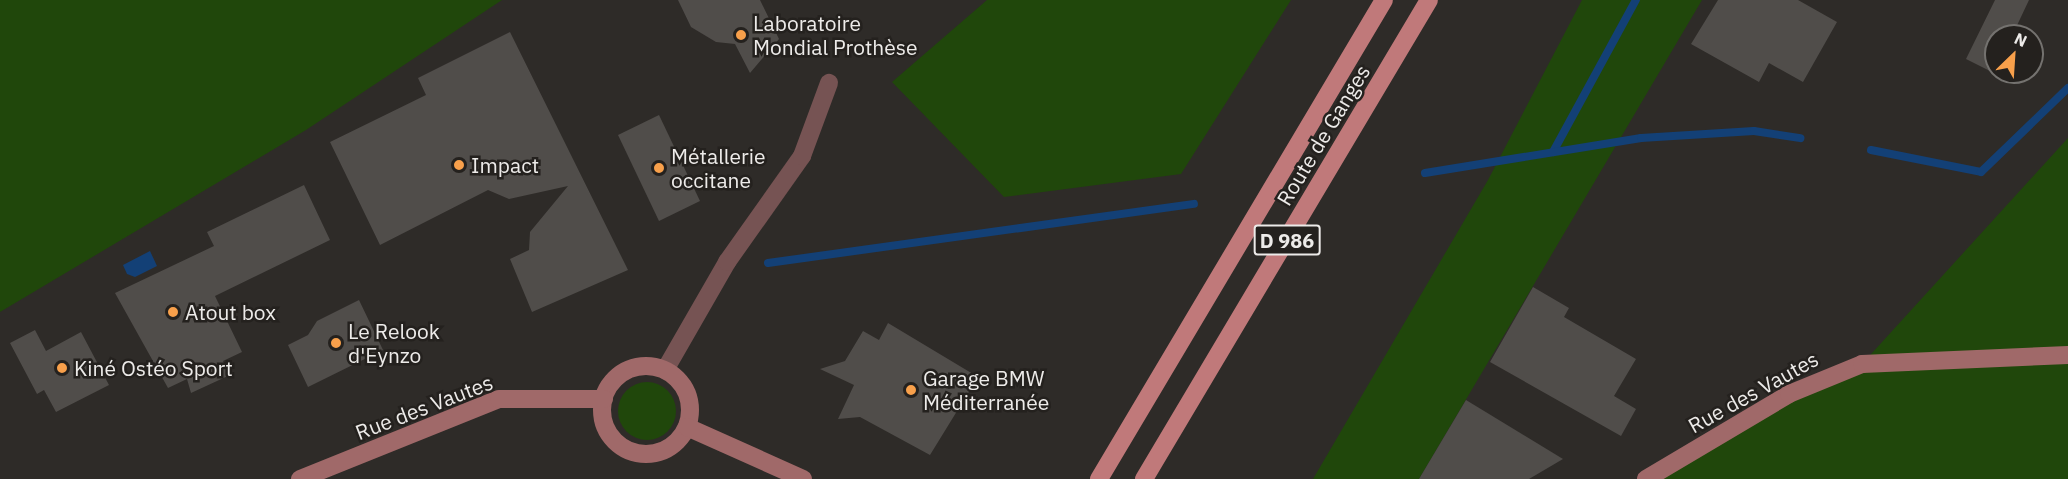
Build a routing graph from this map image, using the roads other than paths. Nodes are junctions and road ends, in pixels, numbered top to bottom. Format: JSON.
{"nodes":[{"id":1,"x":1384,"y":0,"type":"edge"},
{"id":2,"x":1430,"y":0,"type":"edge"},
{"id":3,"x":829,"y":83,"type":"dead end"},
{"id":4,"x":2068,"y":355,"type":"edge"},
{"id":5,"x":665,"y":370,"type":"junction"},
{"id":6,"x":604,"y":399,"type":"junction"},
{"id":7,"x":687,"y":427,"type":"junction"},
{"id":8,"x":300,"y":479,"type":"edge"},
{"id":9,"x":803,"y":479,"type":"edge"},
{"id":10,"x":1099,"y":479,"type":"edge"},
{"id":11,"x":1144,"y":479,"type":"edge"},
{"id":12,"x":1646,"y":479,"type":"edge"}],
"edges":[{"from":1,"to":10,"type":"main road","name":"Route de Ganges","number":"D 986"},
{"from":2,"to":11,"type":"main road","name":"Route de Ganges","number":"D 986"},
{"from":3,"to":5,"type":"street"},
{"from":4,"to":12,"type":"street","name":"Rue des Vautes"},
{"from":5,"to":6,"type":"street"},
{"from":5,"to":7,"type":"street"},
{"from":6,"to":7,"type":"street"},
{"from":6,"to":8,"type":"street","name":"Rue des Vautes"},
{"from":7,"to":9,"type":"street"}]}
